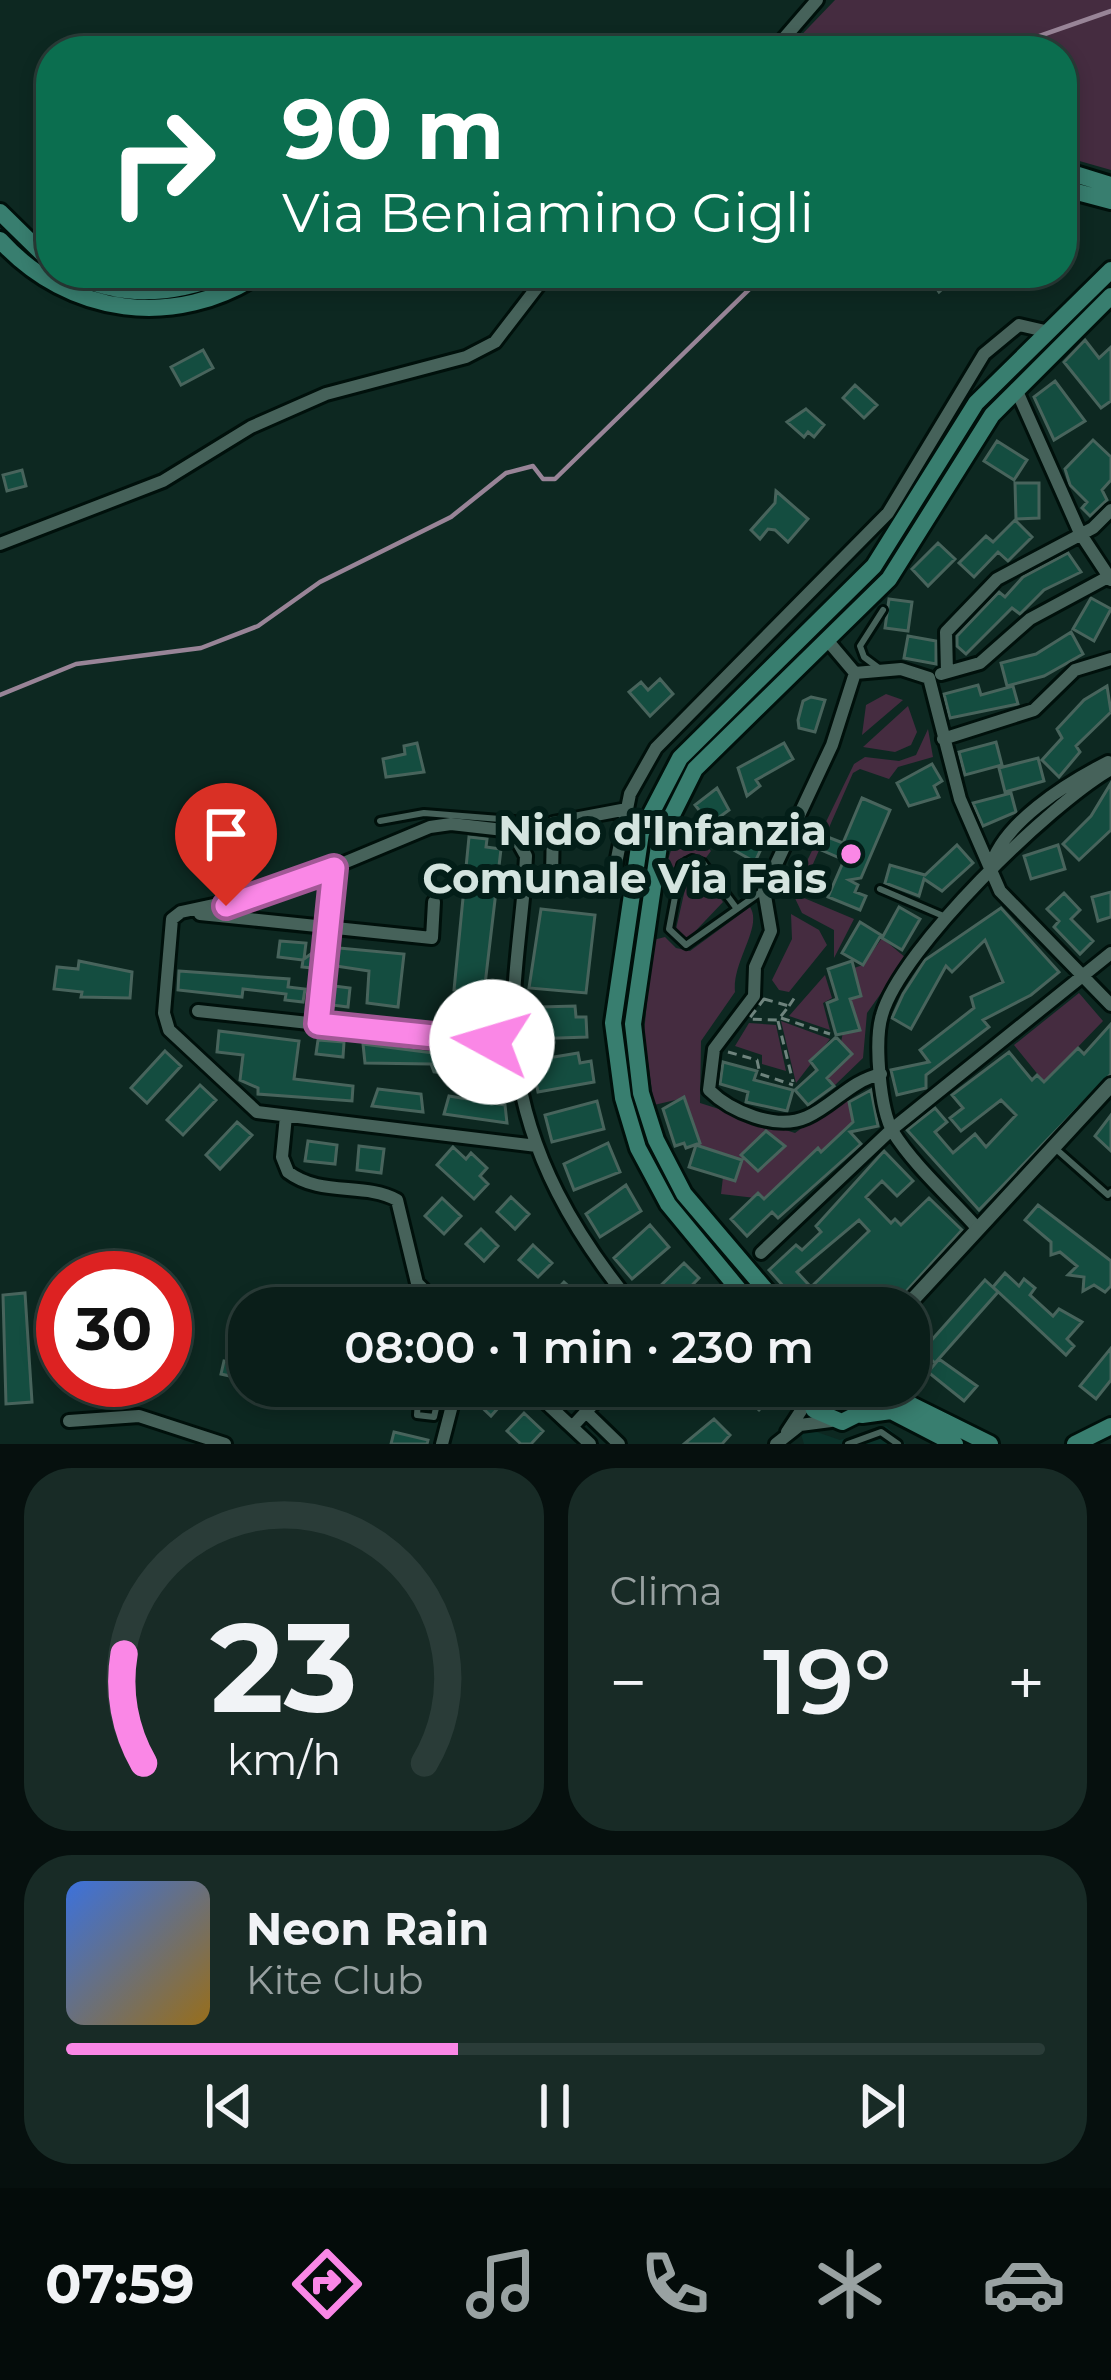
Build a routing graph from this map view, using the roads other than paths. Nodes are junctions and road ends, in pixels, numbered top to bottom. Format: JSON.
{"nodes":[{"id":1,"x":818,"y":0,"type":"edge"},
{"id":2,"x":786,"y":36,"type":"edge"},
{"id":3,"x":1077,"y":179,"type":"edge"},
{"id":4,"x":1106,"y":196,"type":"edge"},
{"id":5,"x":0,"y":212,"type":"edge"},
{"id":6,"x":0,"y":240,"type":"edge"},
{"id":7,"x":36,"y":247,"type":"edge"},
{"id":8,"x":1111,"y":266,"type":"edge"},
{"id":9,"x":36,"y":272,"type":"edge"},
{"id":10,"x":63,"y":288,"type":"edge"},
{"id":11,"x":106,"y":288,"type":"edge"},
{"id":12,"x":165,"y":288,"type":"edge"},
{"id":13,"x":230,"y":288,"type":"edge"},
{"id":14,"x":536,"y":288,"type":"edge"},
{"id":15,"x":1104,"y":290,"type":"edge"},
{"id":16,"x":1046,"y":331,"type":"junction"},
{"id":17,"x":1016,"y":389,"type":"junction"},
{"id":18,"x":1111,"y":509,"type":"edge"},
{"id":19,"x":1080,"y":533,"type":"junction"},
{"id":20,"x":0,"y":544,"type":"edge"},
{"id":21,"x":1110,"y":579,"type":"edge"},
{"id":22,"x":883,"y":610,"type":"dead end"},
{"id":23,"x":828,"y":641,"type":"junction"},
{"id":24,"x":1111,"y":659,"type":"edge"},
{"id":25,"x":880,"y":669,"type":"junction"},
{"id":26,"x":947,"y":672,"type":"junction"},
{"id":27,"x":855,"y":673,"type":"junction"},
{"id":28,"x":928,"y":678,"type":"junction"},
{"id":29,"x":943,"y":739,"type":"junction"},
{"id":30,"x":1111,"y":765,"type":"edge"},
{"id":31,"x":627,"y":809,"type":"junction"},
{"id":32,"x":380,"y":821,"type":"dead end"},
{"id":33,"x":553,"y":823,"type":"junction"},
{"id":34,"x":334,"y":868,"type":"junction"},
{"id":35,"x":990,"y":871,"type":"junction"},
{"id":36,"x":525,"y":874,"type":"junction"},
{"id":37,"x":552,"y":877,"type":"junction"},
{"id":38,"x":621,"y":884,"type":"junction"},
{"id":39,"x":880,"y":889,"type":"dead end"},
{"id":40,"x":764,"y":890,"type":"junction"},
{"id":41,"x":434,"y":902,"type":"dead end"},
{"id":42,"x":737,"y":909,"type":"junction"},
{"id":43,"x":181,"y":912,"type":"junction"},
{"id":44,"x":950,"y":918,"type":"junction"},
{"id":45,"x":328,"y":927,"type":"junction"},
{"id":46,"x":1111,"y":953,"type":"edge"},
{"id":47,"x":1081,"y":974,"type":"junction"},
{"id":48,"x":1111,"y":1005,"type":"edge"},
{"id":49,"x":198,"y":1011,"type":"dead end"},
{"id":50,"x":318,"y":1024,"type":"junction"},
{"id":51,"x":515,"y":1044,"type":"junction"},
{"id":52,"x":881,"y":1074,"type":"junction"},
{"id":53,"x":1111,"y":1084,"type":"edge"},
{"id":54,"x":286,"y":1115,"type":"junction"},
{"id":55,"x":891,"y":1130,"type":"junction"},
{"id":56,"x":537,"y":1146,"type":"junction"},
{"id":57,"x":1054,"y":1147,"type":"junction"},
{"id":58,"x":1111,"y":1192,"type":"edge"},
{"id":59,"x":979,"y":1229,"type":"junction"},
{"id":60,"x":761,"y":1253,"type":"dead end"},
{"id":61,"x":422,"y":1287,"type":"edge"},
{"id":62,"x":617,"y":1287,"type":"edge"},
{"id":63,"x":737,"y":1287,"type":"edge"},
{"id":64,"x":763,"y":1287,"type":"edge"},
{"id":65,"x":925,"y":1287,"type":"edge"},
{"id":66,"x":418,"y":1407,"type":"edge"},
{"id":67,"x":436,"y":1407,"type":"edge"},
{"id":68,"x":452,"y":1407,"type":"edge"},
{"id":69,"x":551,"y":1407,"type":"edge"},
{"id":70,"x":591,"y":1407,"type":"edge"},
{"id":71,"x":799,"y":1407,"type":"edge"},
{"id":72,"x":820,"y":1407,"type":"edge"},
{"id":73,"x":865,"y":1407,"type":"edge"},
{"id":74,"x":920,"y":1407,"type":"edge"},
{"id":75,"x":586,"y":1412,"type":"junction"},
{"id":76,"x":862,"y":1414,"type":"junction"},
{"id":77,"x":69,"y":1421,"type":"dead end"},
{"id":78,"x":832,"y":1421,"type":"junction"},
{"id":79,"x":1111,"y":1426,"type":"edge"},
{"id":80,"x":572,"y":1427,"type":"junction"},
{"id":81,"x":779,"y":1441,"type":"edge"},
{"id":82,"x":225,"y":1444,"type":"edge"},
{"id":83,"x":442,"y":1444,"type":"edge"},
{"id":84,"x":590,"y":1444,"type":"edge"},
{"id":85,"x":619,"y":1444,"type":"edge"},
{"id":86,"x":848,"y":1444,"type":"edge"},
{"id":87,"x":898,"y":1444,"type":"edge"},
{"id":88,"x":955,"y":1444,"type":"edge"},
{"id":89,"x":990,"y":1444,"type":"edge"},
{"id":90,"x":1075,"y":1444,"type":"edge"}],
"edges":[{"from":1,"to":2,"type":"street"},
{"from":3,"to":4,"type":"main road"},
{"from":5,"to":7,"type":"main road"},
{"from":6,"to":9,"type":"main road"},
{"from":8,"to":15,"type":"main road"},
{"from":10,"to":13,"type":"main road"},
{"from":11,"to":12,"type":"main road"},
{"from":14,"to":20,"type":"street"},
{"from":15,"to":16,"type":"main road"},
{"from":15,"to":17,"type":"main road"},
{"from":16,"to":31,"type":"street"},
{"from":16,"to":38,"type":"main road"},
{"from":17,"to":19,"type":"street"},
{"from":17,"to":23,"type":"main road"},
{"from":18,"to":19,"type":"street"},
{"from":19,"to":21,"type":"street"},
{"from":19,"to":26,"type":"street"},
{"from":21,"to":26,"type":"street"},
{"from":22,"to":25,"type":"lane"},
{"from":23,"to":27,"type":"street"},
{"from":23,"to":64,"type":"main road"},
{"from":24,"to":29,"type":"street"},
{"from":25,"to":27,"type":"street"},
{"from":25,"to":28,"type":"street"},
{"from":26,"to":28,"type":"street"},
{"from":27,"to":40,"type":"street"},
{"from":28,"to":29,"type":"street"},
{"from":29,"to":35,"type":"street"},
{"from":30,"to":35,"type":"street"},
{"from":31,"to":33,"type":"street"},
{"from":31,"to":38,"type":"street"},
{"from":32,"to":33,"type":"lane"},
{"from":33,"to":37,"type":"street"},
{"from":34,"to":36,"type":"street"},
{"from":34,"to":43,"type":"street"},
{"from":34,"to":45,"type":"street"},
{"from":35,"to":44,"type":"street"},
{"from":35,"to":47,"type":"street"},
{"from":36,"to":37,"type":"street"},
{"from":36,"to":51,"type":"street"},
{"from":37,"to":38,"type":"street"},
{"from":38,"to":63,"type":"main road"},
{"from":39,"to":44,"type":"lane"},
{"from":40,"to":42,"type":"lane"},
{"from":40,"to":52,"type":"street"},
{"from":41,"to":45,"type":"street"},
{"from":42,"to":42,"type":"lane"},
{"from":43,"to":45,"type":"street"},
{"from":43,"to":54,"type":"street"},
{"from":44,"to":52,"type":"street"},
{"from":45,"to":50,"type":"street"},
{"from":46,"to":47,"type":"street"},
{"from":47,"to":48,"type":"street"},
{"from":47,"to":55,"type":"street"},
{"from":49,"to":50,"type":"street"},
{"from":50,"to":51,"type":"street"},
{"from":51,"to":56,"type":"street"},
{"from":52,"to":55,"type":"street"},
{"from":53,"to":57,"type":"street"},
{"from":54,"to":56,"type":"street"},
{"from":54,"to":61,"type":"street"},
{"from":55,"to":59,"type":"street"},
{"from":55,"to":60,"type":"street"},
{"from":56,"to":62,"type":"street"},
{"from":57,"to":58,"type":"lane"},
{"from":57,"to":59,"type":"street"},
{"from":59,"to":65,"type":"street"},
{"from":66,"to":67,"type":"lane"},
{"from":68,"to":83,"type":"street"},
{"from":69,"to":80,"type":"street"},
{"from":70,"to":75,"type":"street"},
{"from":71,"to":81,"type":"street"},
{"from":72,"to":78,"type":"main road"},
{"from":73,"to":76,"type":"main road"},
{"from":74,"to":89,"type":"main road"},
{"from":75,"to":80,"type":"street"},
{"from":75,"to":85,"type":"street"},
{"from":76,"to":78,"type":"main road"},
{"from":76,"to":88,"type":"main road"},
{"from":77,"to":82,"type":"street"},
{"from":78,"to":81,"type":"street"},
{"from":79,"to":90,"type":"main road"},
{"from":80,"to":84,"type":"street"},
{"from":86,"to":87,"type":"lane"}]}
